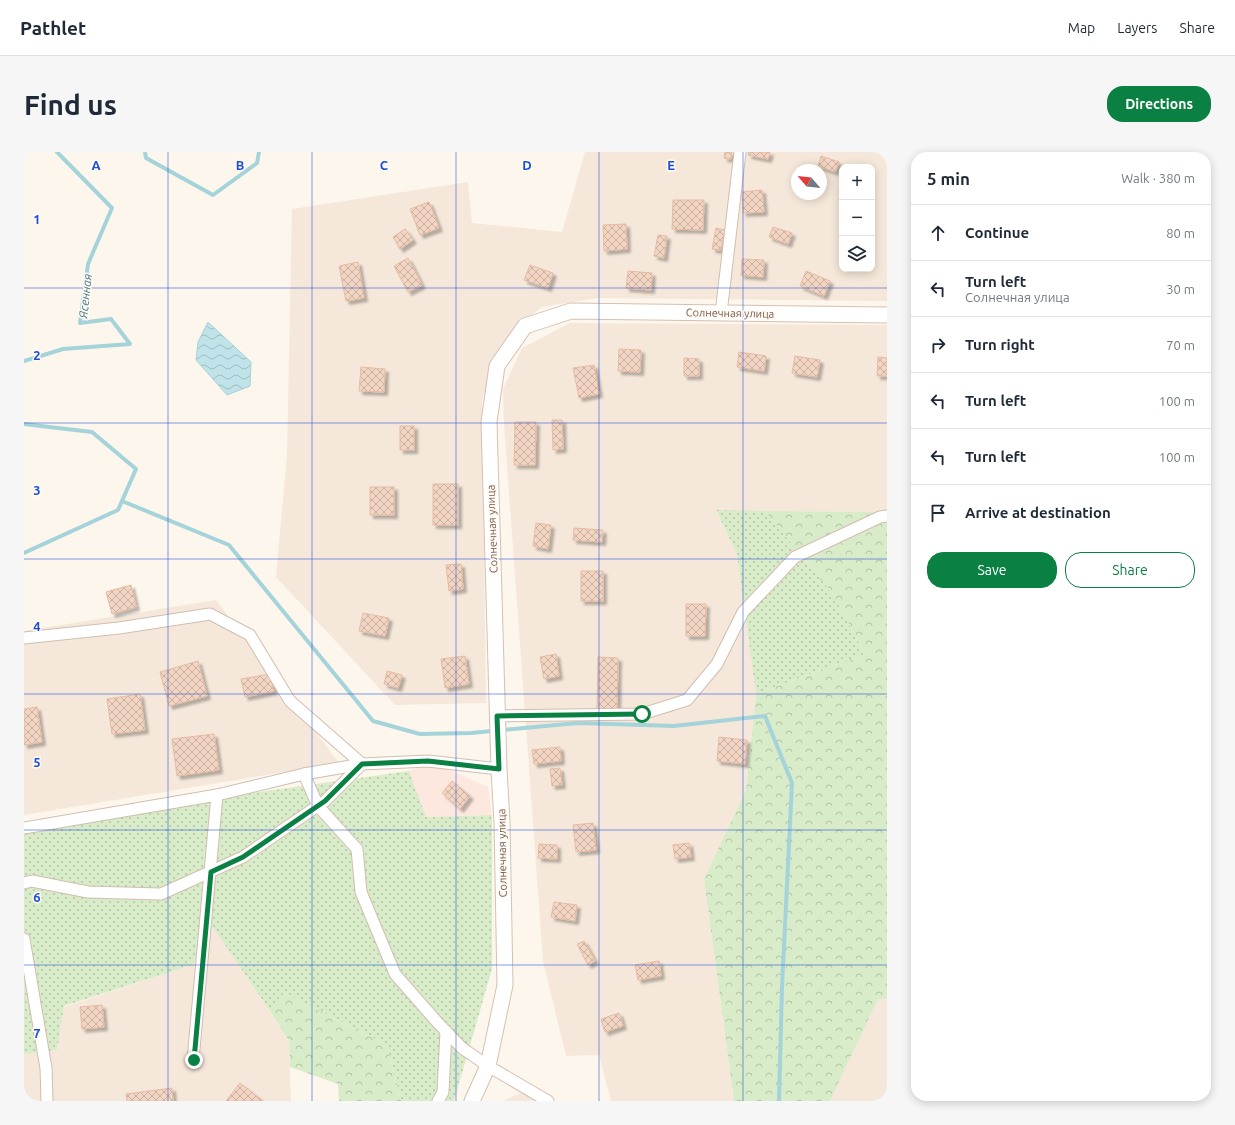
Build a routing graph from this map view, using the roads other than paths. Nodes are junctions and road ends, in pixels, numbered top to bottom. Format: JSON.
{"nodes":[{"id":1,"x":740,"y":152,"type":"edge"},
{"id":2,"x":721,"y":313,"type":"junction"},
{"id":3,"x":887,"y":315,"type":"edge"},
{"id":4,"x":887,"y":516,"type":"edge"},
{"id":5,"x":24,"y":638,"type":"edge"},
{"id":6,"x":497,"y":716,"type":"junction"},
{"id":7,"x":362,"y":764,"type":"junction"},
{"id":8,"x":499,"y":769,"type":"junction"},
{"id":9,"x":304,"y":774,"type":"junction"},
{"id":10,"x":217,"y":795,"type":"junction"},
{"id":11,"x":318,"y":806,"type":"junction"},
{"id":12,"x":24,"y":828,"type":"edge"},
{"id":13,"x":211,"y":872,"type":"junction"},
{"id":14,"x":24,"y":883,"type":"edge"},
{"id":15,"x":24,"y":939,"type":"edge"},
{"id":16,"x":446,"y":1031,"type":"junction"},
{"id":17,"x":194,"y":1060,"type":"dead end"},
{"id":18,"x":488,"y":1066,"type":"junction"},
{"id":19,"x":47,"y":1101,"type":"edge"},
{"id":20,"x":438,"y":1101,"type":"edge"},
{"id":21,"x":472,"y":1101,"type":"edge"},
{"id":22,"x":548,"y":1101,"type":"edge"}],
"edges":[{"from":1,"to":2,"type":"street"},
{"from":2,"to":3,"type":"street","name":"Солнечная улица"},
{"from":2,"to":6,"type":"street","name":"Солнечная улица"},
{"from":4,"to":6,"type":"street"},
{"from":5,"to":7,"type":"street"},
{"from":6,"to":8,"type":"street","name":"Солнечная улица"},
{"from":7,"to":8,"type":"street"},
{"from":7,"to":9,"type":"street"},
{"from":7,"to":11,"type":"street"},
{"from":8,"to":18,"type":"street","name":"Солнечная улица"},
{"from":9,"to":10,"type":"street"},
{"from":9,"to":11,"type":"street"},
{"from":10,"to":12,"type":"street"},
{"from":10,"to":13,"type":"street"},
{"from":11,"to":13,"type":"street"},
{"from":11,"to":16,"type":"street"},
{"from":13,"to":14,"type":"street"},
{"from":13,"to":17,"type":"street"},
{"from":15,"to":19,"type":"street"},
{"from":16,"to":18,"type":"street"},
{"from":16,"to":20,"type":"street"},
{"from":18,"to":21,"type":"street","name":"Солнечная улица"},
{"from":18,"to":22,"type":"street"}]}
